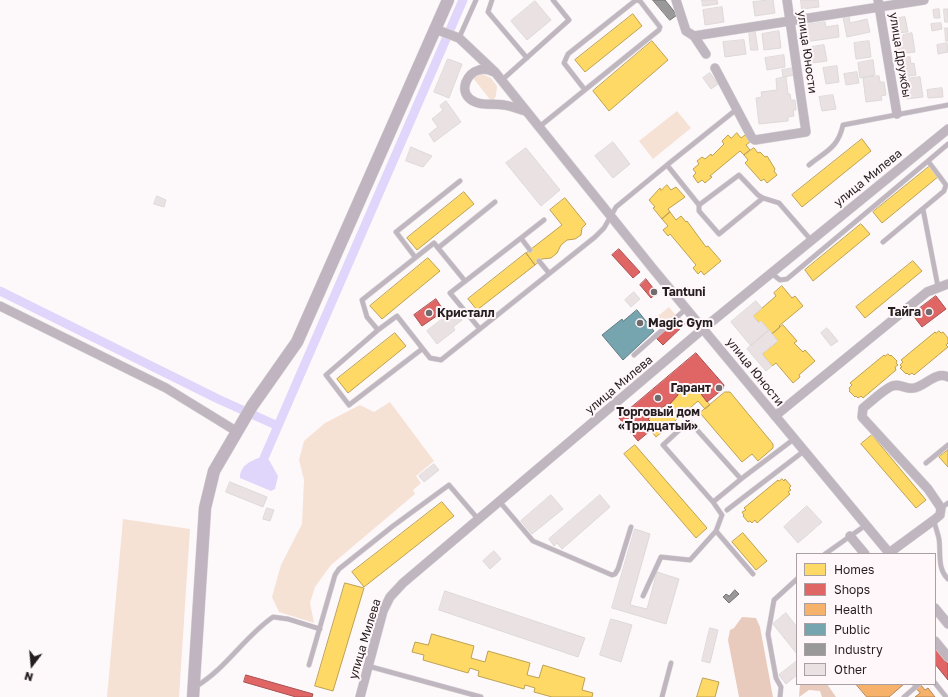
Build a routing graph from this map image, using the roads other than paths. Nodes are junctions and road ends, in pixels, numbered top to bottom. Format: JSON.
{"nodes":[{"id":1,"x":448,"y":0,"type":"edge"},
{"id":2,"x":476,"y":0,"type":"edge"},
{"id":3,"x":492,"y":0,"type":"edge"},
{"id":4,"x":553,"y":0,"type":"edge"},
{"id":5,"x":636,"y":0,"type":"edge"},
{"id":6,"x":676,"y":0,"type":"edge"},
{"id":7,"x":787,"y":0,"type":"edge"},
{"id":8,"x":924,"y":0,"type":"edge"},
{"id":9,"x":879,"y":4,"type":"edge"},
{"id":10,"x":790,"y":20,"type":"junction"},
{"id":11,"x":437,"y":30,"type":"junction"},
{"id":12,"x":694,"y":36,"type":"junction"},
{"id":13,"x":457,"y":38,"type":"junction"},
{"id":14,"x":706,"y":54,"type":"dead end"},
{"id":15,"x":527,"y":58,"type":"junction"},
{"id":16,"x":714,"y":68,"type":"dead end"},
{"id":17,"x":495,"y":72,"type":"junction"},
{"id":18,"x":502,"y":80,"type":"junction"},
{"id":19,"x":585,"y":90,"type":"junction"},
{"id":20,"x":948,"y":105,"type":"edge"},
{"id":21,"x":737,"y":109,"type":"junction"},
{"id":22,"x":526,"y":111,"type":"junction"},
{"id":23,"x":897,"y":114,"type":"junction"},
{"id":24,"x":539,"y":127,"type":"junction"},
{"id":25,"x":948,"y":129,"type":"edge"},
{"id":26,"x":948,"y":144,"type":"edge"},
{"id":27,"x":928,"y":161,"type":"junction"},
{"id":28,"x":667,"y":165,"type":"junction"},
{"id":29,"x":809,"y":165,"type":"dead end"},
{"id":30,"x":460,"y":181,"type":"dead end"},
{"id":31,"x":763,"y":198,"type":"junction"},
{"id":32,"x":495,"y":202,"type":"dead end"},
{"id":33,"x":699,"y":205,"type":"junction"},
{"id":34,"x":923,"y":209,"type":"junction"},
{"id":35,"x":612,"y":216,"type":"junction"},
{"id":36,"x":544,"y":220,"type":"dead end"},
{"id":37,"x":521,"y":238,"type":"junction"},
{"id":38,"x":811,"y":240,"type":"junction"},
{"id":39,"x":883,"y":242,"type":"dead end"},
{"id":40,"x":438,"y":248,"type":"junction"},
{"id":41,"x":530,"y":250,"type":"dead end"},
{"id":42,"x":415,"y":257,"type":"junction"},
{"id":43,"x":539,"y":261,"type":"dead end"},
{"id":44,"x":549,"y":273,"type":"junction"},
{"id":45,"x":771,"y":273,"type":"junction"},
{"id":46,"x":465,"y":281,"type":"junction"},
{"id":47,"x":948,"y":284,"type":"edge"},
{"id":48,"x":938,"y":287,"type":"junction"},
{"id":49,"x":0,"y":306,"type":"edge"},
{"id":50,"x":687,"y":308,"type":"junction"},
{"id":51,"x":479,"y":328,"type":"junction"},
{"id":52,"x":704,"y":328,"type":"junction"},
{"id":53,"x":378,"y":330,"type":"junction"},
{"id":54,"x":422,"y":349,"type":"junction"},
{"id":55,"x":634,"y":356,"type":"dead end"},
{"id":56,"x":948,"y":378,"type":"edge"},
{"id":57,"x":774,"y":416,"type":"junction"},
{"id":58,"x":236,"y":431,"type":"junction"},
{"id":59,"x":794,"y":439,"type":"junction"},
{"id":60,"x":948,"y":445,"type":"edge"},
{"id":61,"x":804,"y":451,"type":"junction"},
{"id":62,"x":926,"y":463,"type":"dead end"},
{"id":63,"x":741,"y":478,"type":"junction"},
{"id":64,"x":499,"y":501,"type":"junction"},
{"id":65,"x":713,"y":502,"type":"junction"},
{"id":66,"x":945,"y":506,"type":"edge"},
{"id":67,"x":727,"y":510,"type":"dead end"},
{"id":68,"x":478,"y":519,"type":"junction"},
{"id":69,"x":934,"y":520,"type":"junction"},
{"id":70,"x":866,"y":525,"type":"junction"},
{"id":71,"x":631,"y":527,"type":"dead end"},
{"id":72,"x":716,"y":531,"type":"junction"},
{"id":73,"x":850,"y":536,"type":"junction"},
{"id":74,"x":827,"y":553,"type":"edge"},
{"id":75,"x":864,"y":553,"type":"edge"},
{"id":76,"x":889,"y":553,"type":"edge"},
{"id":77,"x":891,"y":553,"type":"edge"},
{"id":78,"x":753,"y":574,"type":"dead end"},
{"id":79,"x":796,"y":580,"type":"edge"},
{"id":80,"x":948,"y":580,"type":"edge"},
{"id":81,"x":643,"y":596,"type":"dead end"},
{"id":82,"x":936,"y":609,"type":"edge"},
{"id":83,"x":948,"y":624,"type":"edge"},
{"id":84,"x":320,"y":629,"type":"junction"},
{"id":85,"x":936,"y":642,"type":"edge"},
{"id":86,"x":948,"y":657,"type":"edge"},
{"id":87,"x":671,"y":663,"type":"dead end"},
{"id":88,"x":309,"y":665,"type":"dead end"},
{"id":89,"x":368,"y":666,"type":"junction"},
{"id":90,"x":936,"y":684,"type":"edge"},
{"id":91,"x":918,"y":685,"type":"edge"},
{"id":92,"x":194,"y":692,"type":"edge"},
{"id":93,"x":360,"y":697,"type":"edge"},
{"id":94,"x":481,"y":697,"type":"edge"},
{"id":95,"x":662,"y":697,"type":"edge"},
{"id":96,"x":780,"y":697,"type":"edge"},
{"id":97,"x":904,"y":697,"type":"edge"},
{"id":98,"x":946,"y":697,"type":"edge"}],
"edges":[{"from":1,"to":11,"type":"street"},
{"from":2,"to":13,"type":"lane"},
{"from":3,"to":15,"type":"lane"},
{"from":4,"to":15,"type":"lane"},
{"from":5,"to":19,"type":"lane"},
{"from":5,"to":19,"type":"lane"},
{"from":6,"to":12,"type":"street"},
{"from":7,"to":10,"type":"street","name":"улица Юности"},
{"from":8,"to":9,"type":"street"},
{"from":9,"to":10,"type":"street"},
{"from":9,"to":23,"type":"street","name":"улица Дружбы"},
{"from":10,"to":12,"type":"street"},
{"from":10,"to":21,"type":"street","name":"улица Юности"},
{"from":11,"to":13,"type":"street"},
{"from":11,"to":58,"type":"street"},
{"from":12,"to":14,"type":"street"},
{"from":13,"to":17,"type":"street","name":"улица Юности"},
{"from":15,"to":18,"type":"lane"},
{"from":16,"to":21,"type":"street"},
{"from":17,"to":18,"type":"street","name":"улица Юности"},
{"from":17,"to":22,"type":"street"},
{"from":18,"to":22,"type":"street","name":"улица Юности"},
{"from":19,"to":24,"type":"lane"},
{"from":20,"to":23,"type":"lane"},
{"from":21,"to":28,"type":"lane"},
{"from":22,"to":24,"type":"street","name":"улица Юности"},
{"from":23,"to":29,"type":"lane"},
{"from":24,"to":35,"type":"street","name":"улица Юности"},
{"from":25,"to":38,"type":"street","name":"улица Милева"},
{"from":26,"to":27,"type":"lane"},
{"from":27,"to":34,"type":"lane"},
{"from":27,"to":45,"type":"lane"},
{"from":28,"to":33,"type":"lane"},
{"from":28,"to":35,"type":"lane"},
{"from":30,"to":42,"type":"lane"},
{"from":31,"to":33,"type":"lane"},
{"from":31,"to":33,"type":"lane"},
{"from":31,"to":38,"type":"lane"},
{"from":32,"to":40,"type":"lane"},
{"from":34,"to":39,"type":"lane"},
{"from":34,"to":48,"type":"lane"},
{"from":35,"to":44,"type":"lane"},
{"from":35,"to":50,"type":"street","name":"улица Юности"},
{"from":36,"to":37,"type":"lane"},
{"from":37,"to":41,"type":"lane"},
{"from":37,"to":46,"type":"lane"},
{"from":38,"to":45,"type":"street","name":"улица Милева"},
{"from":40,"to":42,"type":"lane"},
{"from":40,"to":46,"type":"lane"},
{"from":42,"to":53,"type":"lane"},
{"from":43,"to":44,"type":"lane"},
{"from":44,"to":51,"type":"lane"},
{"from":45,"to":52,"type":"street","name":"улица Милева"},
{"from":46,"to":51,"type":"lane"},
{"from":47,"to":48,"type":"street"},
{"from":48,"to":57,"type":"street"},
{"from":49,"to":58,"type":"street"},
{"from":50,"to":52,"type":"street","name":"улица Юности"},
{"from":50,"to":55,"type":"lane"},
{"from":51,"to":54,"type":"lane"},
{"from":52,"to":57,"type":"street","name":"улица Юности"},
{"from":52,"to":64,"type":"street","name":"улица Милева"},
{"from":53,"to":54,"type":"lane"},
{"from":53,"to":54,"type":"lane"},
{"from":56,"to":66,"type":"street"},
{"from":57,"to":59,"type":"street","name":"улица Юности"},
{"from":58,"to":92,"type":"street"},
{"from":59,"to":61,"type":"street","name":"улица Юности"},
{"from":59,"to":63,"type":"lane"},
{"from":60,"to":62,"type":"lane"},
{"from":61,"to":67,"type":"lane"},
{"from":61,"to":70,"type":"street","name":"улица Юности"},
{"from":63,"to":65,"type":"lane"},
{"from":63,"to":65,"type":"lane"},
{"from":64,"to":68,"type":"street","name":"улица Милева"},
{"from":64,"to":71,"type":"lane"},
{"from":65,"to":72,"type":"lane"},
{"from":66,"to":69,"type":"street"},
{"from":68,"to":84,"type":"lane"},
{"from":68,"to":89,"type":"street","name":"улица Милева"},
{"from":69,"to":77,"type":"street"},
{"from":69,"to":80,"type":"lane"},
{"from":70,"to":73,"type":"lane"},
{"from":70,"to":76,"type":"street","name":"улица Юности"},
{"from":72,"to":78,"type":"lane"},
{"from":72,"to":81,"type":"lane"},
{"from":73,"to":74,"type":"lane"},
{"from":73,"to":75,"type":"street"},
{"from":79,"to":96,"type":"lane"},
{"from":82,"to":83,"type":"street"},
{"from":84,"to":88,"type":"lane"},
{"from":84,"to":92,"type":"lane"},
{"from":85,"to":86,"type":"street"},
{"from":87,"to":95,"type":"lane"},
{"from":89,"to":93,"type":"street","name":"улица Милева"},
{"from":89,"to":94,"type":"lane"},
{"from":90,"to":98,"type":"lane"},
{"from":91,"to":97,"type":"lane"}]}
